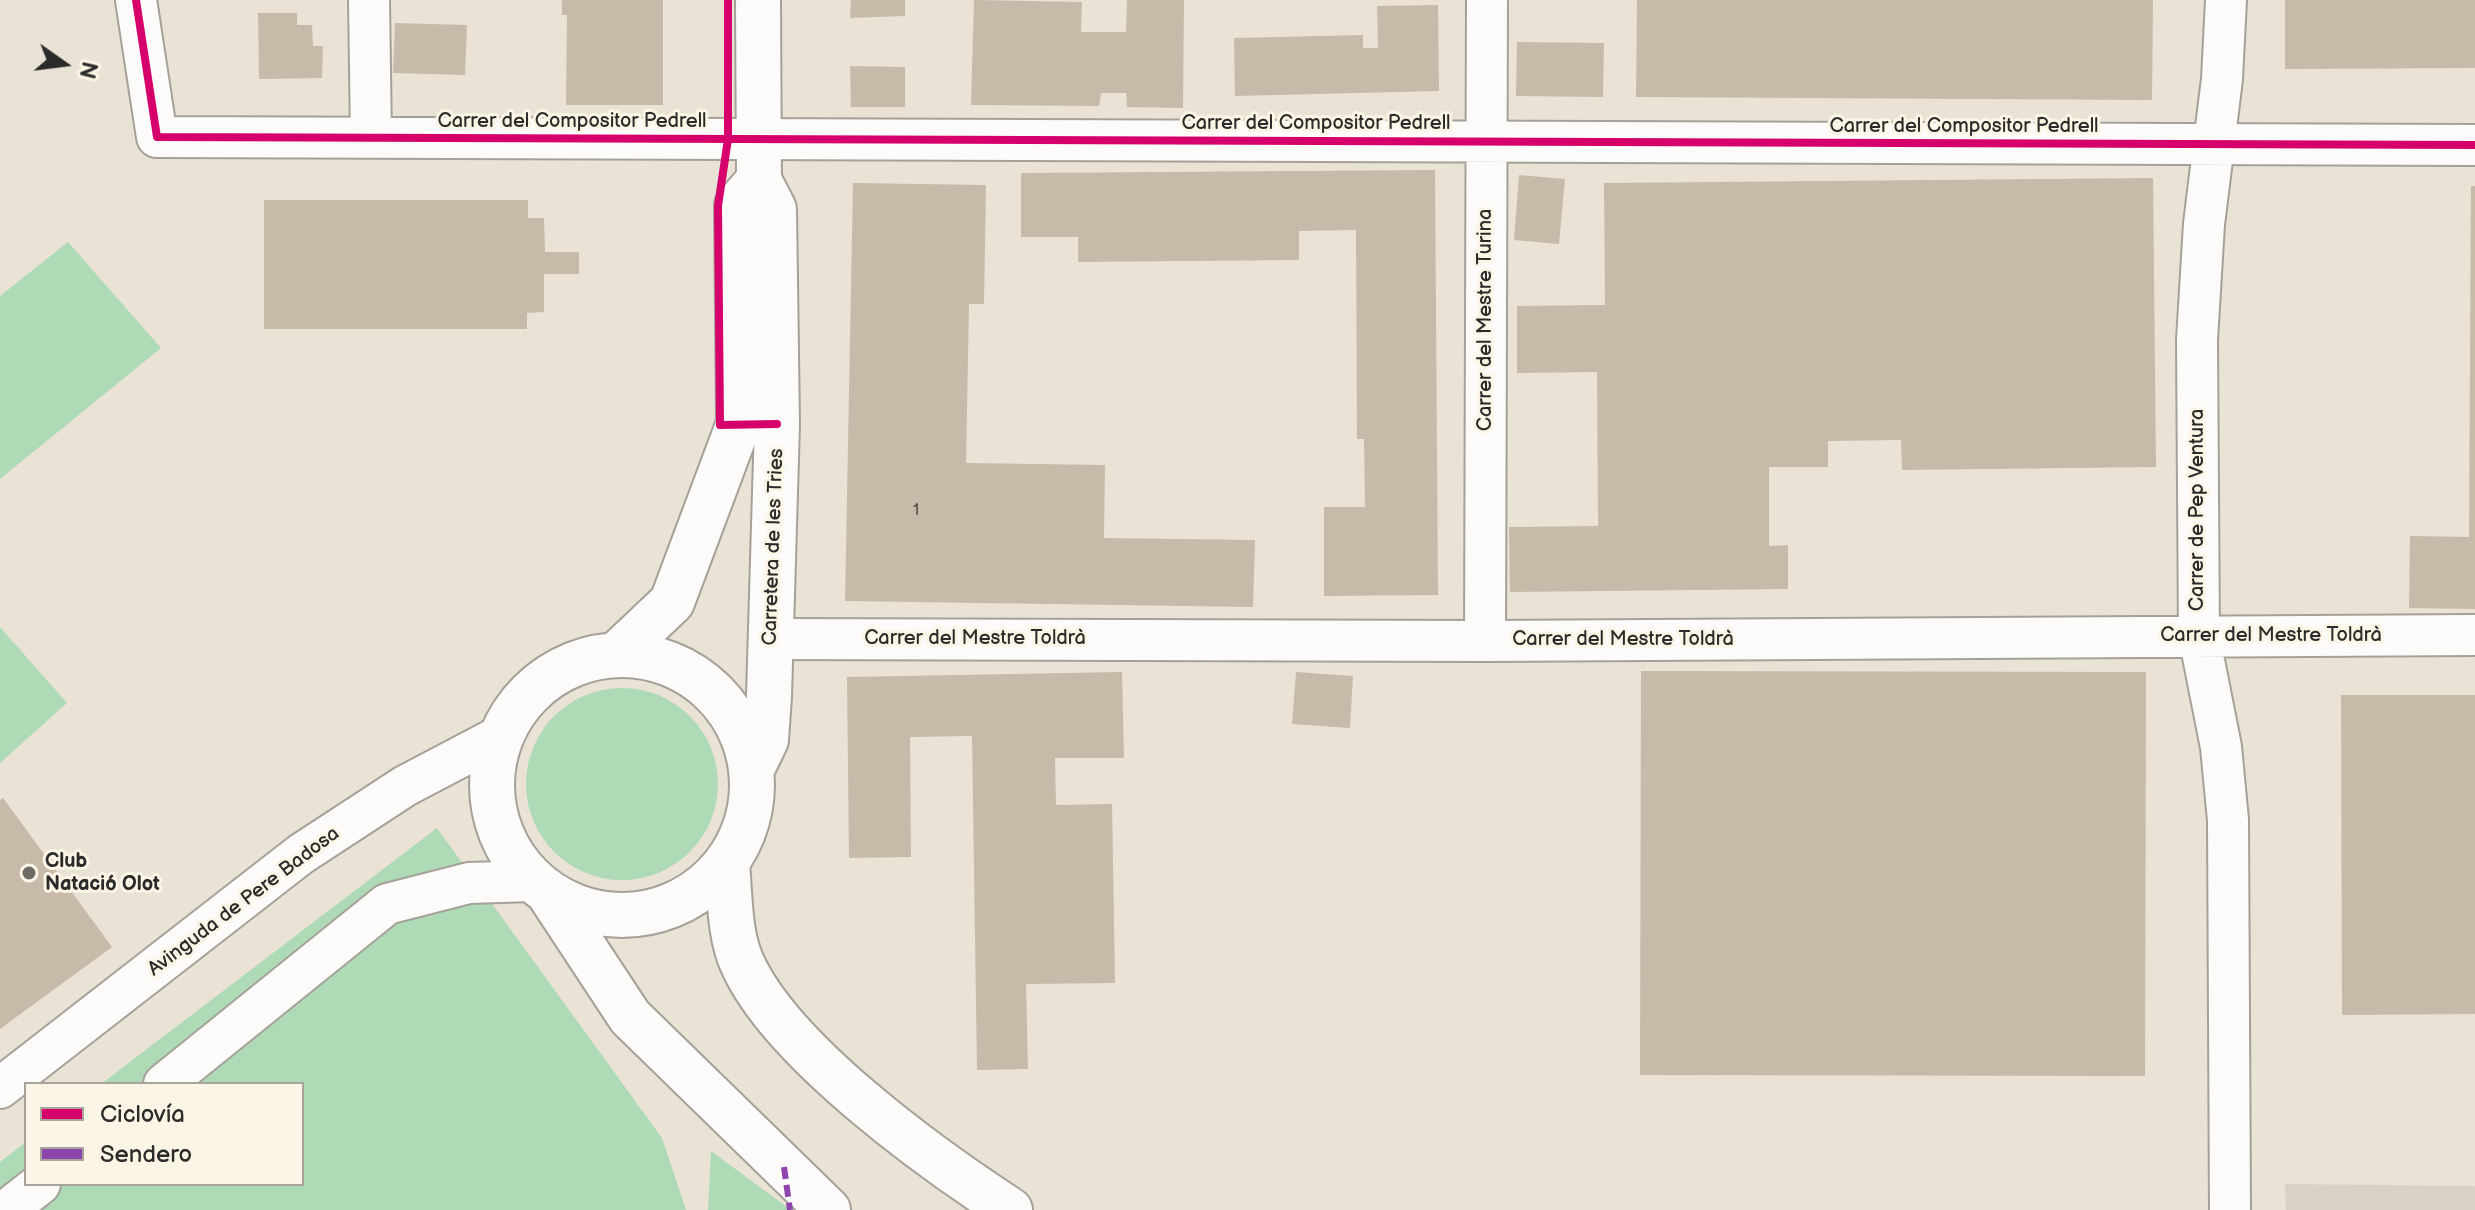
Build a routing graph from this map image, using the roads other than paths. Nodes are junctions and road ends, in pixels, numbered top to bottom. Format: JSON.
{"nodes":[{"id":1,"x":136,"y":0,"type":"edge"},
{"id":2,"x":369,"y":0,"type":"edge"},
{"id":3,"x":758,"y":0,"type":"edge"},
{"id":4,"x":1487,"y":0,"type":"edge"},
{"id":5,"x":2226,"y":0,"type":"edge"},
{"id":6,"x":371,"y":137,"type":"junction"},
{"id":7,"x":1486,"y":141,"type":"junction"},
{"id":8,"x":2213,"y":144,"type":"junction"},
{"id":9,"x":2475,"y":145,"type":"edge"},
{"id":10,"x":758,"y":159,"type":"junction"},
{"id":11,"x":2475,"y":635,"type":"edge"},
{"id":12,"x":2199,"y":636,"type":"junction"},
{"id":13,"x":771,"y":639,"type":"junction"},
{"id":14,"x":1485,"y":641,"type":"junction"},
{"id":15,"x":616,"y":655,"type":"junction"},
{"id":16,"x":502,"y":735,"type":"junction"},
{"id":17,"x":751,"y":771,"type":"junction"},
{"id":18,"x":727,"y":863,"type":"junction"},
{"id":19,"x":541,"y":888,"type":"junction"},
{"id":20,"x":166,"y":1082,"type":"edge"},
{"id":21,"x":0,"y":1088,"type":"edge"},
{"id":22,"x":37,"y":1186,"type":"edge"},
{"id":23,"x":7,"y":1210,"type":"edge"},
{"id":24,"x":828,"y":1210,"type":"edge"},
{"id":25,"x":1010,"y":1210,"type":"edge"},
{"id":26,"x":2230,"y":1210,"type":"edge"}],
"edges":[{"from":1,"to":6,"type":"street","name":"Carrer del Compositor Pedrell"},
{"from":2,"to":6,"type":"street"},
{"from":3,"to":10,"type":"street","name":"Carretera de les Tries"},
{"from":4,"to":7,"type":"street","name":"Carrer del Mestre Turina"},
{"from":5,"to":8,"type":"street","name":"Carrer de Pep Ventura"},
{"from":6,"to":10,"type":"street","name":"Carrer del Compositor Pedrell"},
{"from":7,"to":8,"type":"street","name":"Carrer del Compositor Pedrell"},
{"from":7,"to":10,"type":"street","name":"Carrer del Compositor Pedrell"},
{"from":7,"to":14,"type":"street","name":"Carrer del Mestre Turina"},
{"from":8,"to":9,"type":"street","name":"Carrer del Compositor Pedrell"},
{"from":8,"to":12,"type":"street","name":"Carrer de Pep Ventura"},
{"from":10,"to":13,"type":"street","name":"Carretera de les Tries"},
{"from":10,"to":15,"type":"street"},
{"from":11,"to":12,"type":"street","name":"Carrer del Mestre Toldrà"},
{"from":12,"to":14,"type":"street","name":"Carrer del Mestre Toldrà"},
{"from":12,"to":26,"type":"street","name":"Carrer de Pep Ventura"},
{"from":13,"to":14,"type":"street","name":"Carrer del Mestre Toldrà"},
{"from":13,"to":17,"type":"street","name":"Carretera de les Tries"},
{"from":15,"to":16,"type":"street"},
{"from":15,"to":17,"type":"street"},
{"from":16,"to":19,"type":"street"},
{"from":16,"to":21,"type":"street","name":"Avinguda de Pere Badosa"},
{"from":17,"to":18,"type":"street"},
{"from":18,"to":19,"type":"street"},
{"from":18,"to":25,"type":"street"},
{"from":19,"to":20,"type":"street"},
{"from":19,"to":24,"type":"street"},
{"from":22,"to":23,"type":"street"}]}
